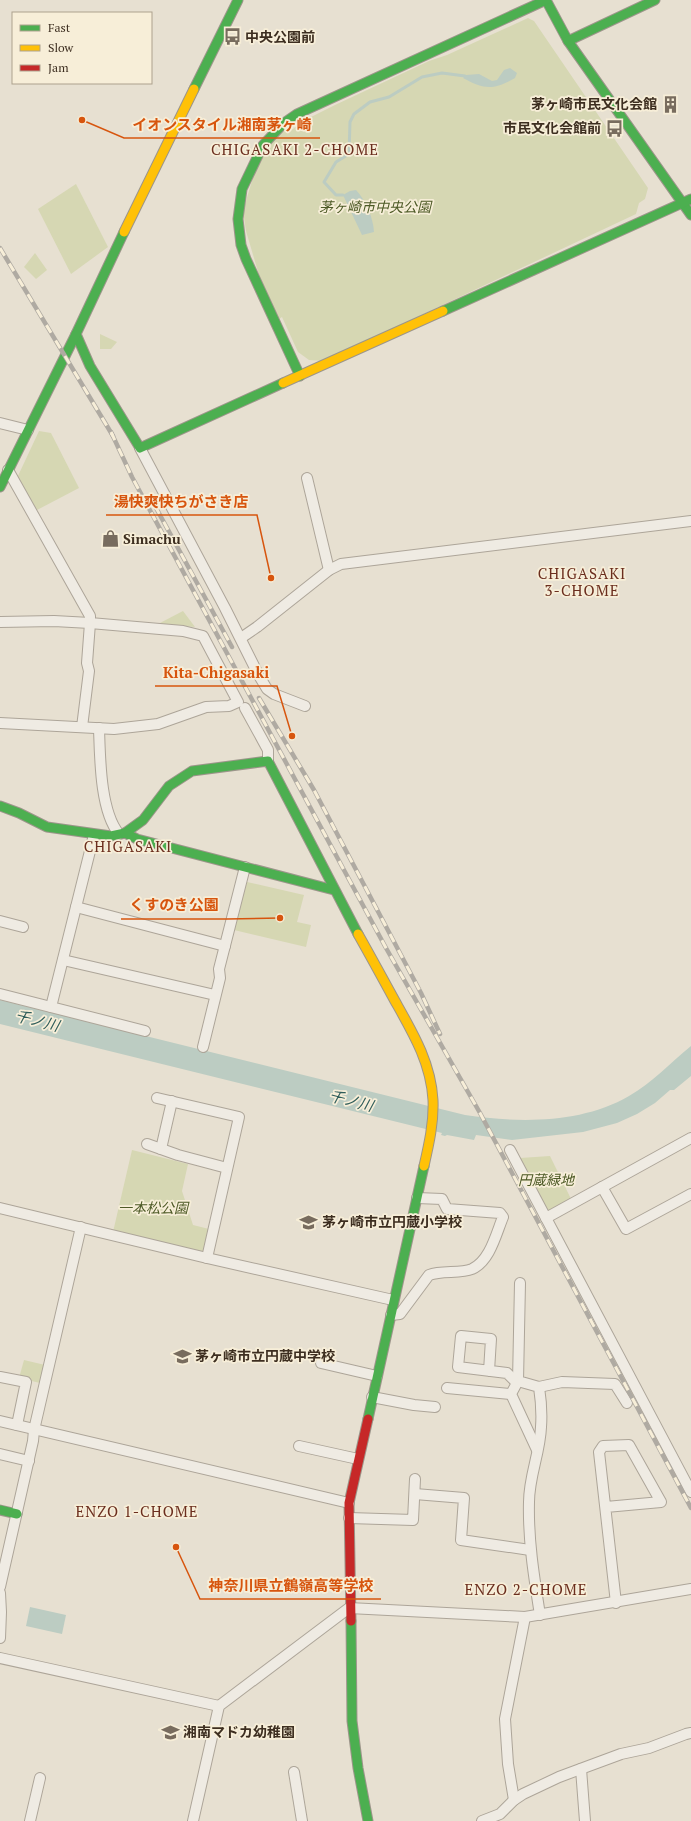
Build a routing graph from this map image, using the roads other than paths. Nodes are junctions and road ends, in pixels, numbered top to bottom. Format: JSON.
{"nodes":[{"id":1,"x":238,"y":0,"type":"edge"},
{"id":2,"x":546,"y":0,"type":"edge"},
{"id":3,"x":654,"y":0,"type":"edge"},
{"id":4,"x":568,"y":41,"type":"junction"},
{"id":5,"x":687,"y":201,"type":"edge"},
{"id":6,"x":691,"y":215,"type":"edge"},
{"id":7,"x":76,"y":334,"type":"junction"},
{"id":8,"x":300,"y":376,"type":"junction"},
{"id":9,"x":0,"y":423,"type":"edge"},
{"id":10,"x":28,"y":430,"type":"junction"},
{"id":11,"x":140,"y":448,"type":"junction"},
{"id":12,"x":8,"y":470,"type":"junction"},
{"id":13,"x":307,"y":478,"type":"dead end"},
{"id":14,"x":0,"y":487,"type":"edge"},
{"id":15,"x":691,"y":521,"type":"edge"},
{"id":16,"x":329,"y":570,"type":"junction"},
{"id":17,"x":0,"y":622,"type":"edge"},
{"id":18,"x":90,"y":623,"type":"junction"},
{"id":19,"x":241,"y":638,"type":"junction"},
{"id":20,"x":305,"y":706,"type":"dead end"},
{"id":21,"x":245,"y":708,"type":"dead end"},
{"id":22,"x":0,"y":723,"type":"edge"},
{"id":23,"x":82,"y":727,"type":"junction"},
{"id":24,"x":99,"y":728,"type":"junction"},
{"id":25,"x":268,"y":761,"type":"junction"},
{"id":26,"x":0,"y":806,"type":"edge"},
{"id":27,"x":122,"y":834,"type":"junction"},
{"id":28,"x":94,"y":835,"type":"junction"},
{"id":29,"x":244,"y":867,"type":"junction"},
{"id":30,"x":334,"y":890,"type":"junction"},
{"id":31,"x":76,"y":907,"type":"junction"},
{"id":32,"x":0,"y":921,"type":"edge"},
{"id":33,"x":23,"y":927,"type":"dead end"},
{"id":34,"x":225,"y":946,"type":"junction"},
{"id":35,"x":63,"y":960,"type":"junction"},
{"id":36,"x":0,"y":994,"type":"edge"},
{"id":37,"x":215,"y":995,"type":"junction"},
{"id":38,"x":51,"y":1007,"type":"junction"},
{"id":39,"x":145,"y":1031,"type":"dead end"},
{"id":40,"x":203,"y":1047,"type":"dead end"},
{"id":41,"x":157,"y":1098,"type":"dead end"},
{"id":42,"x":172,"y":1101,"type":"junction"},
{"id":43,"x":691,"y":1138,"type":"edge"},
{"id":44,"x":147,"y":1144,"type":"dead end"},
{"id":45,"x":161,"y":1149,"type":"junction"},
{"id":46,"x":510,"y":1150,"type":"dead end"},
{"id":47,"x":227,"y":1168,"type":"junction"},
{"id":48,"x":602,"y":1187,"type":"junction"},
{"id":49,"x":691,"y":1194,"type":"edge"},
{"id":50,"x":417,"y":1198,"type":"junction"},
{"id":51,"x":0,"y":1208,"type":"edge"},
{"id":52,"x":546,"y":1218,"type":"junction"},
{"id":53,"x":81,"y":1227,"type":"junction"},
{"id":54,"x":207,"y":1258,"type":"junction"},
{"id":55,"x":520,"y":1283,"type":"dead end"},
{"id":56,"x":393,"y":1300,"type":"junction"},
{"id":57,"x":391,"y":1315,"type":"junction"},
{"id":58,"x":321,"y":1363,"type":"dead end"},
{"id":59,"x":489,"y":1371,"type":"dead end"},
{"id":60,"x":0,"y":1376,"type":"edge"},
{"id":61,"x":377,"y":1376,"type":"junction"},
{"id":62,"x":517,"y":1381,"type":"junction"},
{"id":63,"x":540,"y":1387,"type":"junction"},
{"id":64,"x":447,"y":1388,"type":"dead end"},
{"id":65,"x":511,"y":1394,"type":"junction"},
{"id":66,"x":372,"y":1397,"type":"junction"},
{"id":67,"x":627,"y":1404,"type":"dead end"},
{"id":68,"x":435,"y":1407,"type":"dead end"},
{"id":69,"x":0,"y":1421,"type":"edge"},
{"id":70,"x":17,"y":1425,"type":"junction"},
{"id":71,"x":34,"y":1430,"type":"junction"},
{"id":72,"x":299,"y":1446,"type":"dead end"},
{"id":73,"x":537,"y":1450,"type":"junction"},
{"id":74,"x":0,"y":1454,"type":"edge"},
{"id":75,"x":358,"y":1459,"type":"junction"},
{"id":76,"x":29,"y":1461,"type":"junction"},
{"id":77,"x":416,"y":1479,"type":"dead end"},
{"id":78,"x":691,"y":1492,"type":"edge"},
{"id":79,"x":415,"y":1494,"type":"junction"},
{"id":80,"x":349,"y":1503,"type":"junction"},
{"id":81,"x":606,"y":1507,"type":"junction"},
{"id":82,"x":0,"y":1510,"type":"edge"},
{"id":83,"x":17,"y":1514,"type":"junction"},
{"id":84,"x":349,"y":1518,"type":"junction"},
{"id":85,"x":530,"y":1550,"type":"junction"},
{"id":86,"x":0,"y":1587,"type":"edge"},
{"id":87,"x":691,"y":1589,"type":"edge"},
{"id":88,"x":0,"y":1593,"type":"edge"},
{"id":89,"x":616,"y":1603,"type":"junction"},
{"id":90,"x":349,"y":1608,"type":"junction"},
{"id":91,"x":540,"y":1614,"type":"junction"},
{"id":92,"x":525,"y":1617,"type":"junction"},
{"id":93,"x":0,"y":1638,"type":"edge"},
{"id":94,"x":0,"y":1658,"type":"edge"},
{"id":95,"x":219,"y":1706,"type":"junction"},
{"id":96,"x":691,"y":1733,"type":"edge"},
{"id":97,"x":581,"y":1769,"type":"junction"},
{"id":98,"x":294,"y":1772,"type":"dead end"},
{"id":99,"x":40,"y":1778,"type":"dead end"},
{"id":100,"x":514,"y":1800,"type":"junction"},
{"id":101,"x":30,"y":1821,"type":"edge"},
{"id":102,"x":193,"y":1821,"type":"edge"},
{"id":103,"x":302,"y":1821,"type":"edge"},
{"id":104,"x":368,"y":1821,"type":"edge"},
{"id":105,"x":482,"y":1821,"type":"edge"},
{"id":106,"x":585,"y":1821,"type":"edge"}],
"edges":[{"from":1,"to":7,"type":"street"},
{"from":2,"to":4,"type":"street"},
{"from":2,"to":8,"type":"street"},
{"from":3,"to":4,"type":"street"},
{"from":4,"to":5,"type":"street"},
{"from":5,"to":6,"type":"street"},
{"from":5,"to":8,"type":"street"},
{"from":7,"to":10,"type":"street"},
{"from":7,"to":11,"type":"street"},
{"from":8,"to":11,"type":"street"},
{"from":9,"to":10,"type":"street"},
{"from":10,"to":12,"type":"street"},
{"from":11,"to":19,"type":"street"},
{"from":12,"to":14,"type":"street"},
{"from":12,"to":18,"type":"street"},
{"from":13,"to":16,"type":"street"},
{"from":15,"to":16,"type":"street"},
{"from":16,"to":19,"type":"street"},
{"from":17,"to":18,"type":"street"},
{"from":18,"to":23,"type":"street"},
{"from":18,"to":24,"type":"street"},
{"from":19,"to":20,"type":"street"},
{"from":21,"to":25,"type":"street"},
{"from":22,"to":23,"type":"street"},
{"from":23,"to":24,"type":"street"},
{"from":24,"to":27,"type":"street"},
{"from":25,"to":27,"type":"street"},
{"from":25,"to":30,"type":"street"},
{"from":26,"to":28,"type":"street"},
{"from":27,"to":28,"type":"street"},
{"from":27,"to":29,"type":"street"},
{"from":28,"to":31,"type":"street"},
{"from":29,"to":30,"type":"street"},
{"from":29,"to":34,"type":"street"},
{"from":30,"to":50,"type":"street"},
{"from":31,"to":34,"type":"street"},
{"from":31,"to":35,"type":"street"},
{"from":32,"to":33,"type":"street"},
{"from":34,"to":37,"type":"street"},
{"from":35,"to":37,"type":"street"},
{"from":35,"to":38,"type":"street"},
{"from":36,"to":38,"type":"street"},
{"from":37,"to":40,"type":"street"},
{"from":38,"to":39,"type":"street"},
{"from":41,"to":42,"type":"street"},
{"from":42,"to":45,"type":"street"},
{"from":42,"to":47,"type":"street"},
{"from":43,"to":48,"type":"street"},
{"from":44,"to":45,"type":"street"},
{"from":45,"to":47,"type":"street"},
{"from":46,"to":52,"type":"street"},
{"from":47,"to":54,"type":"street"},
{"from":48,"to":49,"type":"street"},
{"from":48,"to":52,"type":"street"},
{"from":50,"to":56,"type":"street"},
{"from":50,"to":57,"type":"street"},
{"from":51,"to":53,"type":"street"},
{"from":52,"to":78,"type":"street"},
{"from":53,"to":54,"type":"street"},
{"from":53,"to":71,"type":"street"},
{"from":54,"to":56,"type":"street"},
{"from":55,"to":62,"type":"street"},
{"from":56,"to":57,"type":"street"},
{"from":57,"to":61,"type":"street"},
{"from":58,"to":61,"type":"street"},
{"from":59,"to":62,"type":"street"},
{"from":60,"to":70,"type":"street"},
{"from":61,"to":66,"type":"street"},
{"from":62,"to":63,"type":"street"},
{"from":62,"to":65,"type":"street"},
{"from":63,"to":67,"type":"street"},
{"from":63,"to":73,"type":"street"},
{"from":64,"to":65,"type":"street"},
{"from":65,"to":73,"type":"street"},
{"from":66,"to":68,"type":"street"},
{"from":66,"to":75,"type":"street"},
{"from":69,"to":70,"type":"street"},
{"from":70,"to":71,"type":"street"},
{"from":71,"to":76,"type":"street"},
{"from":71,"to":80,"type":"street"},
{"from":72,"to":75,"type":"street"},
{"from":73,"to":85,"type":"street"},
{"from":74,"to":76,"type":"street"},
{"from":75,"to":80,"type":"street"},
{"from":76,"to":83,"type":"street"},
{"from":77,"to":79,"type":"street"},
{"from":79,"to":84,"type":"street"},
{"from":79,"to":85,"type":"street"},
{"from":80,"to":84,"type":"street"},
{"from":81,"to":81,"type":"street"},
{"from":81,"to":89,"type":"street"},
{"from":82,"to":83,"type":"street"},
{"from":83,"to":86,"type":"street"},
{"from":84,"to":90,"type":"street"},
{"from":85,"to":91,"type":"street"},
{"from":87,"to":89,"type":"street"},
{"from":88,"to":93,"type":"street"},
{"from":89,"to":91,"type":"street"},
{"from":90,"to":92,"type":"street"},
{"from":90,"to":95,"type":"street"},
{"from":90,"to":104,"type":"street"},
{"from":91,"to":92,"type":"street"},
{"from":92,"to":100,"type":"street"},
{"from":94,"to":95,"type":"street"},
{"from":95,"to":102,"type":"street"},
{"from":96,"to":97,"type":"street"},
{"from":97,"to":100,"type":"street"},
{"from":97,"to":106,"type":"street"},
{"from":98,"to":103,"type":"street"},
{"from":99,"to":101,"type":"street"},
{"from":100,"to":105,"type":"street"}]}
